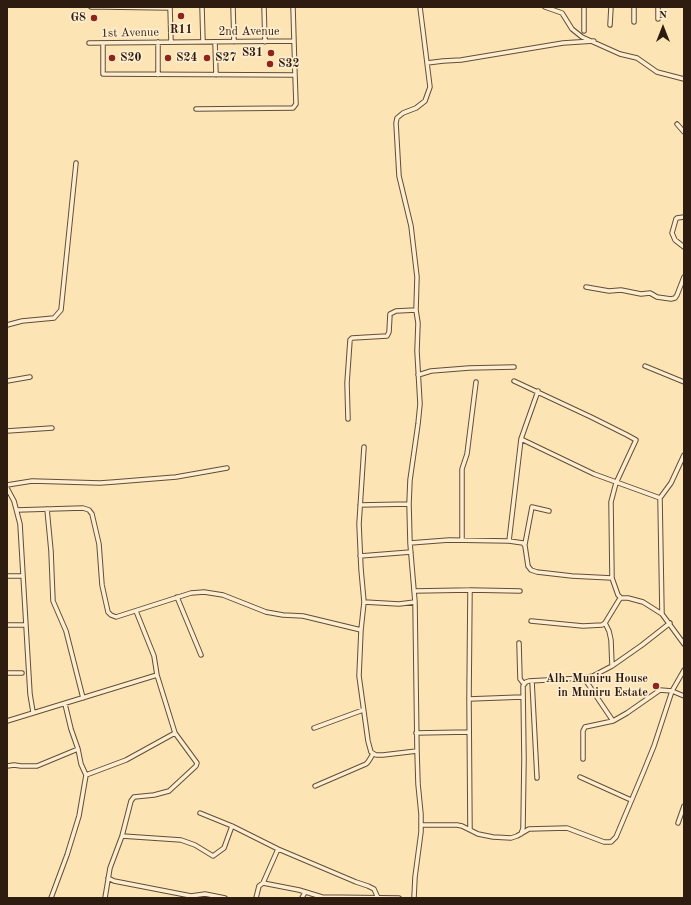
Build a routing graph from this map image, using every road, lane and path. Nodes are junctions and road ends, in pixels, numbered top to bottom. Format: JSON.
{"nodes":[{"id":1,"x":91,"y":7,"type":"edge"},
{"id":2,"x":105,"y":7,"type":"edge"},
{"id":3,"x":140,"y":7,"type":"edge"},
{"id":4,"x":170,"y":7,"type":"edge"},
{"id":5,"x":202,"y":7,"type":"edge"},
{"id":6,"x":233,"y":7,"type":"edge"},
{"id":7,"x":264,"y":7,"type":"edge"},
{"id":8,"x":293,"y":7,"type":"edge"},
{"id":9,"x":420,"y":7,"type":"edge"},
{"id":10,"x":545,"y":7,"type":"edge"},
{"id":11,"x":584,"y":7,"type":"edge"},
{"id":12,"x":611,"y":7,"type":"edge"},
{"id":13,"x":634,"y":7,"type":"edge"},
{"id":14,"x":658,"y":7,"type":"edge"},
{"id":15,"x":658,"y":19,"type":"dead end"},
{"id":16,"x":634,"y":22,"type":"dead end"},
{"id":17,"x":610,"y":25,"type":"dead end"},
{"id":18,"x":584,"y":31,"type":"dead end"},
{"id":19,"x":294,"y":41,"type":"junction"},
{"id":20,"x":594,"y":41,"type":"junction"},
{"id":21,"x":158,"y":42,"type":"junction"},
{"id":22,"x":171,"y":42,"type":"junction"},
{"id":23,"x":203,"y":42,"type":"junction"},
{"id":24,"x":215,"y":42,"type":"junction"},
{"id":25,"x":234,"y":42,"type":"junction"},
{"id":26,"x":265,"y":42,"type":"junction"},
{"id":27,"x":89,"y":43,"type":"dead end"},
{"id":28,"x":104,"y":43,"type":"junction"},
{"id":29,"x":427,"y":63,"type":"junction"},
{"id":30,"x":158,"y":74,"type":"junction"},
{"id":31,"x":216,"y":75,"type":"junction"},
{"id":32,"x":295,"y":75,"type":"junction"},
{"id":33,"x":684,"y":79,"type":"edge"},
{"id":34,"x":196,"y":109,"type":"dead end"},
{"id":35,"x":677,"y":124,"type":"dead end"},
{"id":36,"x":684,"y":132,"type":"edge"},
{"id":37,"x":76,"y":163,"type":"dead end"},
{"id":38,"x":684,"y":217,"type":"edge"},
{"id":39,"x":684,"y":246,"type":"edge"},
{"id":40,"x":684,"y":277,"type":"edge"},
{"id":41,"x":586,"y":287,"type":"dead end"},
{"id":42,"x":416,"y":310,"type":"junction"},
{"id":43,"x":7,"y":325,"type":"edge"},
{"id":44,"x":645,"y":366,"type":"dead end"},
{"id":45,"x":514,"y":367,"type":"dead end"},
{"id":46,"x":418,"y":375,"type":"junction"},
{"id":47,"x":30,"y":377,"type":"dead end"},
{"id":48,"x":7,"y":381,"type":"edge"},
{"id":49,"x":514,"y":381,"type":"dead end"},
{"id":50,"x":476,"y":382,"type":"dead end"},
{"id":51,"x":684,"y":382,"type":"edge"},
{"id":52,"x":538,"y":391,"type":"junction"},
{"id":53,"x":348,"y":419,"type":"dead end"},
{"id":54,"x":52,"y":428,"type":"dead end"},
{"id":55,"x":7,"y":431,"type":"edge"},
{"id":56,"x":521,"y":439,"type":"junction"},
{"id":57,"x":364,"y":447,"type":"dead end"},
{"id":58,"x":684,"y":455,"type":"edge"},
{"id":59,"x":227,"y":468,"type":"dead end"},
{"id":60,"x":616,"y":483,"type":"junction"},
{"id":61,"x":7,"y":487,"type":"edge"},
{"id":62,"x":660,"y":498,"type":"junction"},
{"id":63,"x":408,"y":504,"type":"junction"},
{"id":64,"x":360,"y":505,"type":"junction"},
{"id":65,"x":47,"y":508,"type":"junction"},
{"id":66,"x":17,"y":510,"type":"junction"},
{"id":67,"x":549,"y":511,"type":"dead end"},
{"id":68,"x":462,"y":540,"type":"junction"},
{"id":69,"x":509,"y":541,"type":"junction"},
{"id":70,"x":410,"y":543,"type":"junction"},
{"id":71,"x":525,"y":544,"type":"junction"},
{"id":72,"x":411,"y":552,"type":"junction"},
{"id":73,"x":360,"y":556,"type":"junction"},
{"id":74,"x":7,"y":576,"type":"edge"},
{"id":75,"x":22,"y":576,"type":"junction"},
{"id":76,"x":612,"y":578,"type":"junction"},
{"id":77,"x":470,"y":590,"type":"junction"},
{"id":78,"x":415,"y":591,"type":"junction"},
{"id":79,"x":520,"y":591,"type":"dead end"},
{"id":80,"x":177,"y":597,"type":"junction"},
{"id":81,"x":621,"y":598,"type":"junction"},
{"id":82,"x":364,"y":602,"type":"junction"},
{"id":83,"x":415,"y":602,"type":"junction"},
{"id":84,"x":136,"y":611,"type":"junction"},
{"id":85,"x":662,"y":614,"type":"junction"},
{"id":86,"x":531,"y":621,"type":"dead end"},
{"id":87,"x":605,"y":623,"type":"junction"},
{"id":88,"x":670,"y":623,"type":"junction"},
{"id":89,"x":7,"y":625,"type":"edge"},
{"id":90,"x":26,"y":625,"type":"junction"},
{"id":91,"x":361,"y":630,"type":"junction"},
{"id":92,"x":519,"y":643,"type":"dead end"},
{"id":93,"x":684,"y":644,"type":"edge"},
{"id":94,"x":201,"y":655,"type":"dead end"},
{"id":95,"x":612,"y":666,"type":"junction"},
{"id":96,"x":684,"y":670,"type":"edge"},
{"id":97,"x":22,"y":672,"type":"dead end"},
{"id":98,"x":7,"y":673,"type":"edge"},
{"id":99,"x":157,"y":674,"type":"junction"},
{"id":100,"x":584,"y":678,"type":"junction"},
{"id":101,"x":532,"y":681,"type":"junction"},
{"id":102,"x":524,"y":684,"type":"junction"},
{"id":103,"x":672,"y":691,"type":"junction"},
{"id":104,"x":684,"y":696,"type":"edge"},
{"id":105,"x":522,"y":697,"type":"junction"},
{"id":106,"x":83,"y":698,"type":"junction"},
{"id":107,"x":468,"y":699,"type":"junction"},
{"id":108,"x":66,"y":704,"type":"junction"},
{"id":109,"x":363,"y":710,"type":"junction"},
{"id":110,"x":33,"y":712,"type":"junction"},
{"id":111,"x":7,"y":721,"type":"edge"},
{"id":112,"x":613,"y":721,"type":"junction"},
{"id":113,"x":314,"y":728,"type":"dead end"},
{"id":114,"x":469,"y":732,"type":"junction"},
{"id":115,"x":175,"y":733,"type":"junction"},
{"id":116,"x":416,"y":733,"type":"junction"},
{"id":117,"x":78,"y":749,"type":"junction"},
{"id":118,"x":417,"y":751,"type":"junction"},
{"id":119,"x":373,"y":754,"type":"junction"},
{"id":120,"x":583,"y":759,"type":"dead end"},
{"id":121,"x":7,"y":766,"type":"edge"},
{"id":122,"x":86,"y":775,"type":"junction"},
{"id":123,"x":580,"y":777,"type":"dead end"},
{"id":124,"x":537,"y":778,"type":"dead end"},
{"id":125,"x":315,"y":786,"type":"dead end"},
{"id":126,"x":631,"y":800,"type":"junction"},
{"id":127,"x":684,"y":806,"type":"edge"},
{"id":128,"x":200,"y":813,"type":"dead end"},
{"id":129,"x":678,"y":823,"type":"dead end"},
{"id":130,"x":421,"y":825,"type":"junction"},
{"id":131,"x":232,"y":826,"type":"junction"},
{"id":132,"x":523,"y":828,"type":"junction"},
{"id":133,"x":470,"y":830,"type":"junction"},
{"id":134,"x":527,"y":830,"type":"junction"},
{"id":135,"x":521,"y":834,"type":"junction"},
{"id":136,"x":122,"y":836,"type":"junction"},
{"id":137,"x":278,"y":848,"type":"junction"},
{"id":138,"x":108,"y":878,"type":"junction"},
{"id":139,"x":263,"y":883,"type":"junction"},
{"id":140,"x":305,"y":892,"type":"junction"},
{"id":141,"x":198,"y":896,"type":"edge"},
{"id":142,"x":51,"y":898,"type":"edge"},
{"id":143,"x":106,"y":898,"type":"edge"},
{"id":144,"x":225,"y":898,"type":"edge"},
{"id":145,"x":256,"y":898,"type":"edge"},
{"id":146,"x":302,"y":898,"type":"edge"},
{"id":147,"x":378,"y":898,"type":"edge"},
{"id":148,"x":399,"y":898,"type":"edge"},
{"id":149,"x":414,"y":898,"type":"edge"}],
"edges":[{"from":1,"to":2,"type":"street"},
{"from":2,"to":3,"type":"street"},
{"from":3,"to":4,"type":"street"},
{"from":4,"to":22,"type":"street"},
{"from":5,"to":23,"type":"street"},
{"from":6,"to":25,"type":"street"},
{"from":7,"to":26,"type":"street"},
{"from":8,"to":19,"type":"street"},
{"from":9,"to":29,"type":"street"},
{"from":10,"to":20,"type":"street"},
{"from":11,"to":18,"type":"street"},
{"from":12,"to":17,"type":"street"},
{"from":13,"to":16,"type":"street"},
{"from":14,"to":15,"type":"street"},
{"from":19,"to":26,"type":"street","name":"2nd Avenue"},
{"from":19,"to":32,"type":"street","name":"2nd Avenue"},
{"from":20,"to":29,"type":"street"},
{"from":20,"to":33,"type":"street"},
{"from":21,"to":22,"type":"street","name":"1st Avenue"},
{"from":21,"to":28,"type":"street","name":"1st Avenue"},
{"from":21,"to":30,"type":"street"},
{"from":22,"to":23,"type":"street","name":"2nd Avenue"},
{"from":23,"to":24,"type":"street","name":"2nd Avenue"},
{"from":24,"to":25,"type":"street","name":"2nd Avenue"},
{"from":24,"to":31,"type":"street"},
{"from":25,"to":26,"type":"street","name":"2nd Avenue"},
{"from":27,"to":28,"type":"street","name":"1st Avenue"},
{"from":28,"to":30,"type":"street"},
{"from":29,"to":42,"type":"street"},
{"from":30,"to":31,"type":"street"},
{"from":31,"to":32,"type":"street"},
{"from":32,"to":34,"type":"street","name":"2nd Avenue"},
{"from":35,"to":36,"type":"street"},
{"from":37,"to":43,"type":"street"},
{"from":38,"to":39,"type":"street"},
{"from":40,"to":41,"type":"street"},
{"from":42,"to":46,"type":"street"},
{"from":42,"to":53,"type":"street"},
{"from":44,"to":51,"type":"street"},
{"from":45,"to":46,"type":"street"},
{"from":46,"to":63,"type":"street"},
{"from":47,"to":48,"type":"street"},
{"from":49,"to":52,"type":"street"},
{"from":50,"to":68,"type":"street"},
{"from":52,"to":56,"type":"street"},
{"from":52,"to":60,"type":"street"},
{"from":54,"to":55,"type":"street"},
{"from":56,"to":60,"type":"street"},
{"from":56,"to":69,"type":"street"},
{"from":57,"to":64,"type":"street"},
{"from":58,"to":62,"type":"street"},
{"from":59,"to":61,"type":"street"},
{"from":60,"to":62,"type":"street"},
{"from":60,"to":76,"type":"street"},
{"from":61,"to":66,"type":"street"},
{"from":62,"to":85,"type":"street"},
{"from":63,"to":64,"type":"street"},
{"from":63,"to":70,"type":"street"},
{"from":64,"to":73,"type":"street"},
{"from":65,"to":66,"type":"street"},
{"from":65,"to":84,"type":"street"},
{"from":65,"to":106,"type":"street"},
{"from":66,"to":75,"type":"street"},
{"from":67,"to":71,"type":"street"},
{"from":68,"to":69,"type":"street"},
{"from":68,"to":70,"type":"street"},
{"from":69,"to":71,"type":"street"},
{"from":70,"to":72,"type":"street"},
{"from":71,"to":76,"type":"street"},
{"from":72,"to":73,"type":"street"},
{"from":72,"to":78,"type":"street"},
{"from":73,"to":82,"type":"street"},
{"from":74,"to":75,"type":"street"},
{"from":75,"to":90,"type":"street"},
{"from":76,"to":81,"type":"street"},
{"from":77,"to":78,"type":"street"},
{"from":77,"to":79,"type":"street"},
{"from":77,"to":107,"type":"street"},
{"from":78,"to":83,"type":"street"},
{"from":80,"to":84,"type":"street"},
{"from":80,"to":91,"type":"street"},
{"from":80,"to":94,"type":"street"},
{"from":81,"to":85,"type":"street"},
{"from":81,"to":87,"type":"street"},
{"from":82,"to":83,"type":"street"},
{"from":82,"to":91,"type":"street"},
{"from":83,"to":116,"type":"street"},
{"from":84,"to":99,"type":"street"},
{"from":85,"to":88,"type":"street"},
{"from":86,"to":87,"type":"street"},
{"from":87,"to":95,"type":"street"},
{"from":88,"to":93,"type":"street"},
{"from":88,"to":95,"type":"street"},
{"from":89,"to":90,"type":"street"},
{"from":90,"to":110,"type":"street"},
{"from":91,"to":109,"type":"street"},
{"from":92,"to":102,"type":"street"},
{"from":95,"to":100,"type":"street"},
{"from":96,"to":103,"type":"street"},
{"from":97,"to":98,"type":"street"},
{"from":99,"to":106,"type":"street"},
{"from":99,"to":115,"type":"street"},
{"from":100,"to":101,"type":"street"},
{"from":100,"to":112,"type":"street"},
{"from":101,"to":102,"type":"street"},
{"from":101,"to":124,"type":"street"},
{"from":102,"to":105,"type":"street"},
{"from":103,"to":104,"type":"street"},
{"from":103,"to":112,"type":"street"},
{"from":103,"to":126,"type":"street"},
{"from":105,"to":107,"type":"street"},
{"from":105,"to":132,"type":"street"},
{"from":106,"to":108,"type":"street"},
{"from":107,"to":114,"type":"street"},
{"from":108,"to":110,"type":"street"},
{"from":108,"to":117,"type":"street"},
{"from":109,"to":113,"type":"street"},
{"from":109,"to":119,"type":"street"},
{"from":110,"to":111,"type":"street"},
{"from":112,"to":120,"type":"street"},
{"from":114,"to":116,"type":"street"},
{"from":114,"to":133,"type":"street"},
{"from":115,"to":122,"type":"street"},
{"from":115,"to":136,"type":"street"},
{"from":116,"to":118,"type":"street"},
{"from":117,"to":121,"type":"street"},
{"from":117,"to":122,"type":"street"},
{"from":118,"to":119,"type":"street"},
{"from":118,"to":130,"type":"street"},
{"from":119,"to":125,"type":"street"},
{"from":122,"to":142,"type":"street"},
{"from":123,"to":126,"type":"street"},
{"from":126,"to":134,"type":"street"},
{"from":127,"to":129,"type":"street"},
{"from":128,"to":131,"type":"street"},
{"from":130,"to":133,"type":"street"},
{"from":130,"to":149,"type":"street"},
{"from":131,"to":136,"type":"street"},
{"from":131,"to":137,"type":"street"},
{"from":132,"to":134,"type":"street"},
{"from":132,"to":135,"type":"street"},
{"from":133,"to":135,"type":"street"},
{"from":134,"to":135,"type":"street"},
{"from":136,"to":138,"type":"street"},
{"from":137,"to":139,"type":"street"},
{"from":137,"to":147,"type":"street"},
{"from":138,"to":141,"type":"street"},
{"from":138,"to":143,"type":"street"},
{"from":139,"to":140,"type":"street"},
{"from":139,"to":145,"type":"street"},
{"from":140,"to":146,"type":"street"},
{"from":140,"to":147,"type":"street"},
{"from":141,"to":144,"type":"street"},
{"from":147,"to":148,"type":"street"}]}
